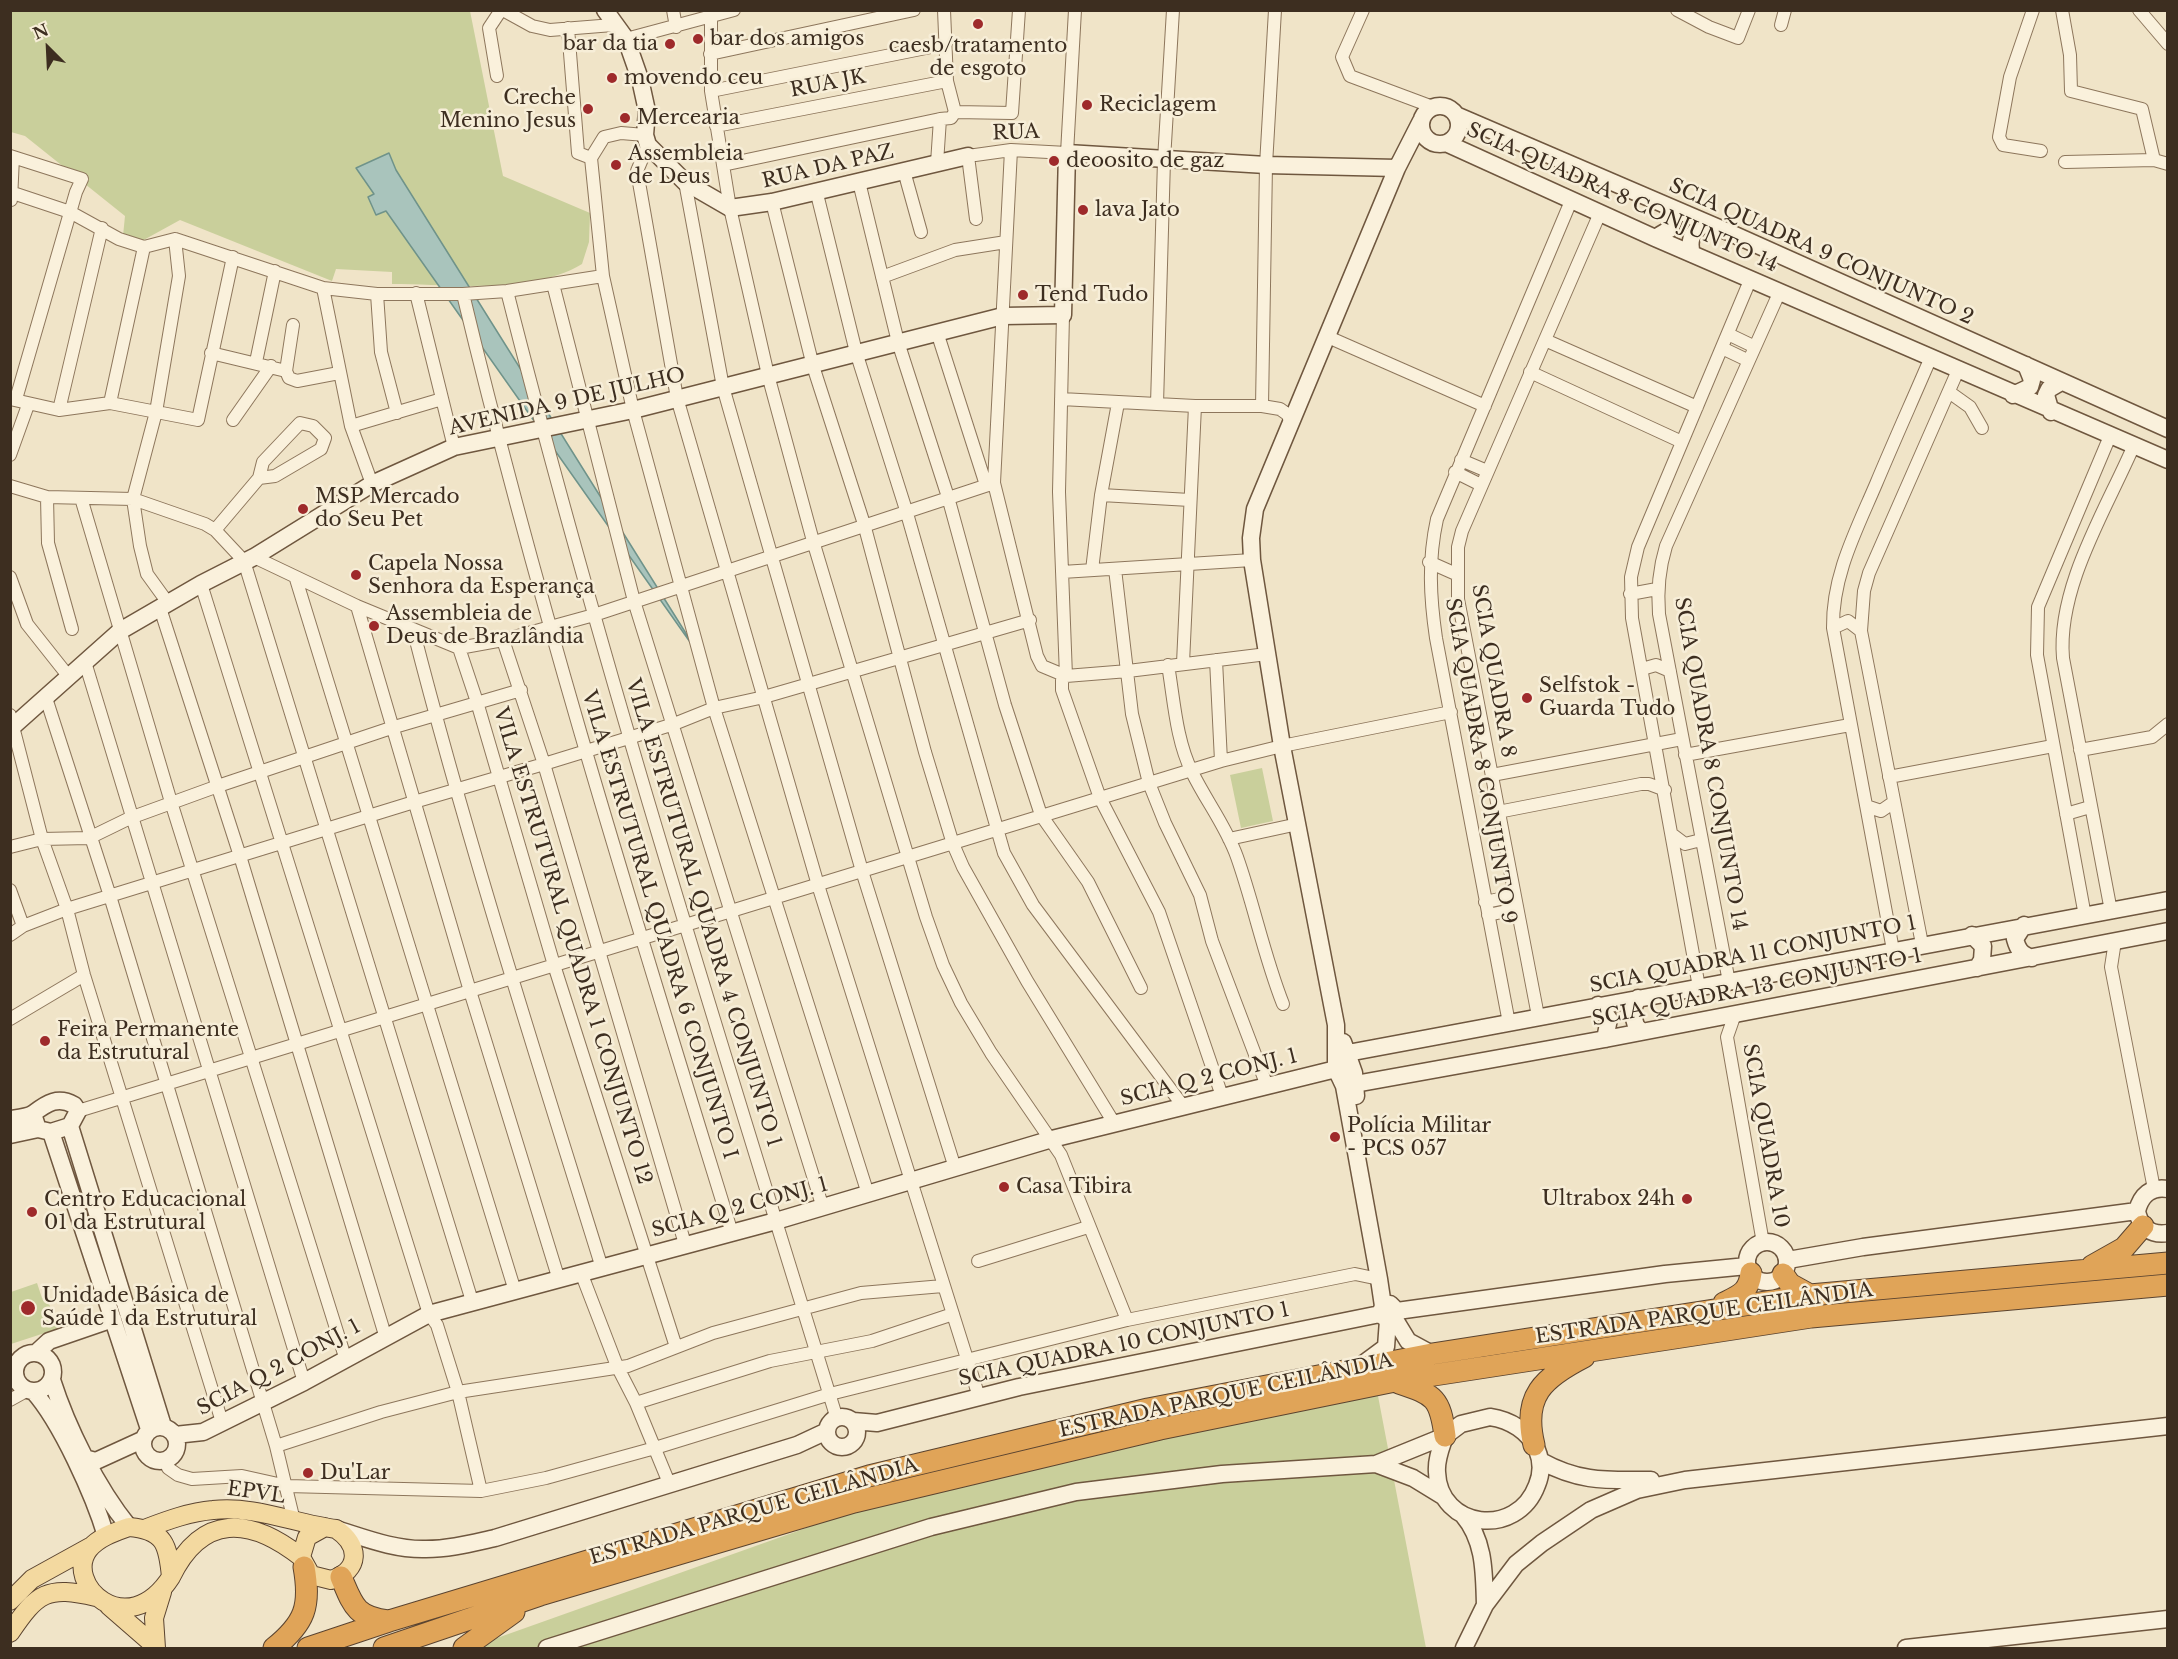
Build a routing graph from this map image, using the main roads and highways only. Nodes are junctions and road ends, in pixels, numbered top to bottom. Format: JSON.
{"nodes":[{"id":1,"x":2140,"y":1218,"type":"road end"},
{"id":2,"x":2168,"y":1263,"type":"edge"},
{"id":3,"x":1786,"y":1267,"type":"road end"},
{"id":4,"x":1749,"y":1270,"type":"road end"},
{"id":5,"x":2084,"y":1270,"type":"junction"},
{"id":6,"x":2168,"y":1285,"type":"edge"},
{"id":7,"x":1810,"y":1295,"type":"junction"},
{"id":8,"x":1694,"y":1313,"type":"junction"},
{"id":9,"x":1600,"y":1350,"type":"junction"},
{"id":10,"x":1395,"y":1382,"type":"junction"},
{"id":11,"x":1445,"y":1436,"type":"road end"},
{"id":12,"x":1538,"y":1453,"type":"road end"},
{"id":13,"x":138,"y":1528,"type":"junction"},
{"id":14,"x":331,"y":1528,"type":"junction"},
{"id":15,"x":90,"y":1547,"type":"junction"},
{"id":16,"x":302,"y":1562,"type":"junction"},
{"id":17,"x":347,"y":1568,"type":"junction"},
{"id":18,"x":167,"y":1585,"type":"junction"},
{"id":19,"x":540,"y":1595,"type":"junction"},
{"id":20,"x":101,"y":1600,"type":"junction"},
{"id":21,"x":10,"y":1601,"type":"edge"},
{"id":22,"x":389,"y":1621,"type":"junction"},
{"id":23,"x":10,"y":1633,"type":"edge"},
{"id":24,"x":155,"y":1647,"type":"edge"},
{"id":25,"x":274,"y":1648,"type":"edge"},
{"id":26,"x":308,"y":1648,"type":"edge"},
{"id":27,"x":384,"y":1648,"type":"edge"},
{"id":28,"x":464,"y":1648,"type":"edge"}],
"edges":[{"from":1,"to":5,"type":"highway"},
{"from":2,"to":5,"type":"highway","name":"ESTRADA PARQUE CEILÂNDIA"},
{"from":3,"to":7,"type":"highway"},
{"from":4,"to":8,"type":"highway"},
{"from":5,"to":7,"type":"highway","name":"ESTRADA PARQUE CEILÂNDIA"},
{"from":6,"to":9,"type":"highway","name":"ESTRADA PARQUE CEILÂNDIA"},
{"from":7,"to":8,"type":"highway","name":"ESTRADA PARQUE CEILÂNDIA"},
{"from":8,"to":22,"type":"highway","name":"ESTRADA PARQUE CEILÂNDIA"},
{"from":9,"to":10,"type":"highway","name":"ESTRADA PARQUE CEILÂNDIA"},
{"from":9,"to":12,"type":"highway"},
{"from":10,"to":11,"type":"highway"},
{"from":10,"to":19,"type":"highway","name":"ESTRADA PARQUE CEILÂNDIA"},
{"from":13,"to":14,"type":"main road","name":"EPVL"},
{"from":13,"to":15,"type":"main road"},
{"from":13,"to":18,"type":"main road"},
{"from":14,"to":16,"type":"main road"},
{"from":14,"to":17,"type":"main road"},
{"from":15,"to":20,"type":"main road"},
{"from":15,"to":21,"type":"main road"},
{"from":16,"to":17,"type":"main road"},
{"from":16,"to":18,"type":"main road","name":"EPVL"},
{"from":16,"to":25,"type":"highway"},
{"from":17,"to":22,"type":"highway"},
{"from":18,"to":20,"type":"main road"},
{"from":18,"to":24,"type":"main road"},
{"from":19,"to":27,"type":"highway","name":"ESTRADA PARQUE CEILÂNDIA"},
{"from":19,"to":28,"type":"highway"},
{"from":20,"to":23,"type":"main road"},
{"from":20,"to":24,"type":"main road"},
{"from":22,"to":26,"type":"highway","name":"ESTRADA PARQUE CEILÂNDIA"}]}
